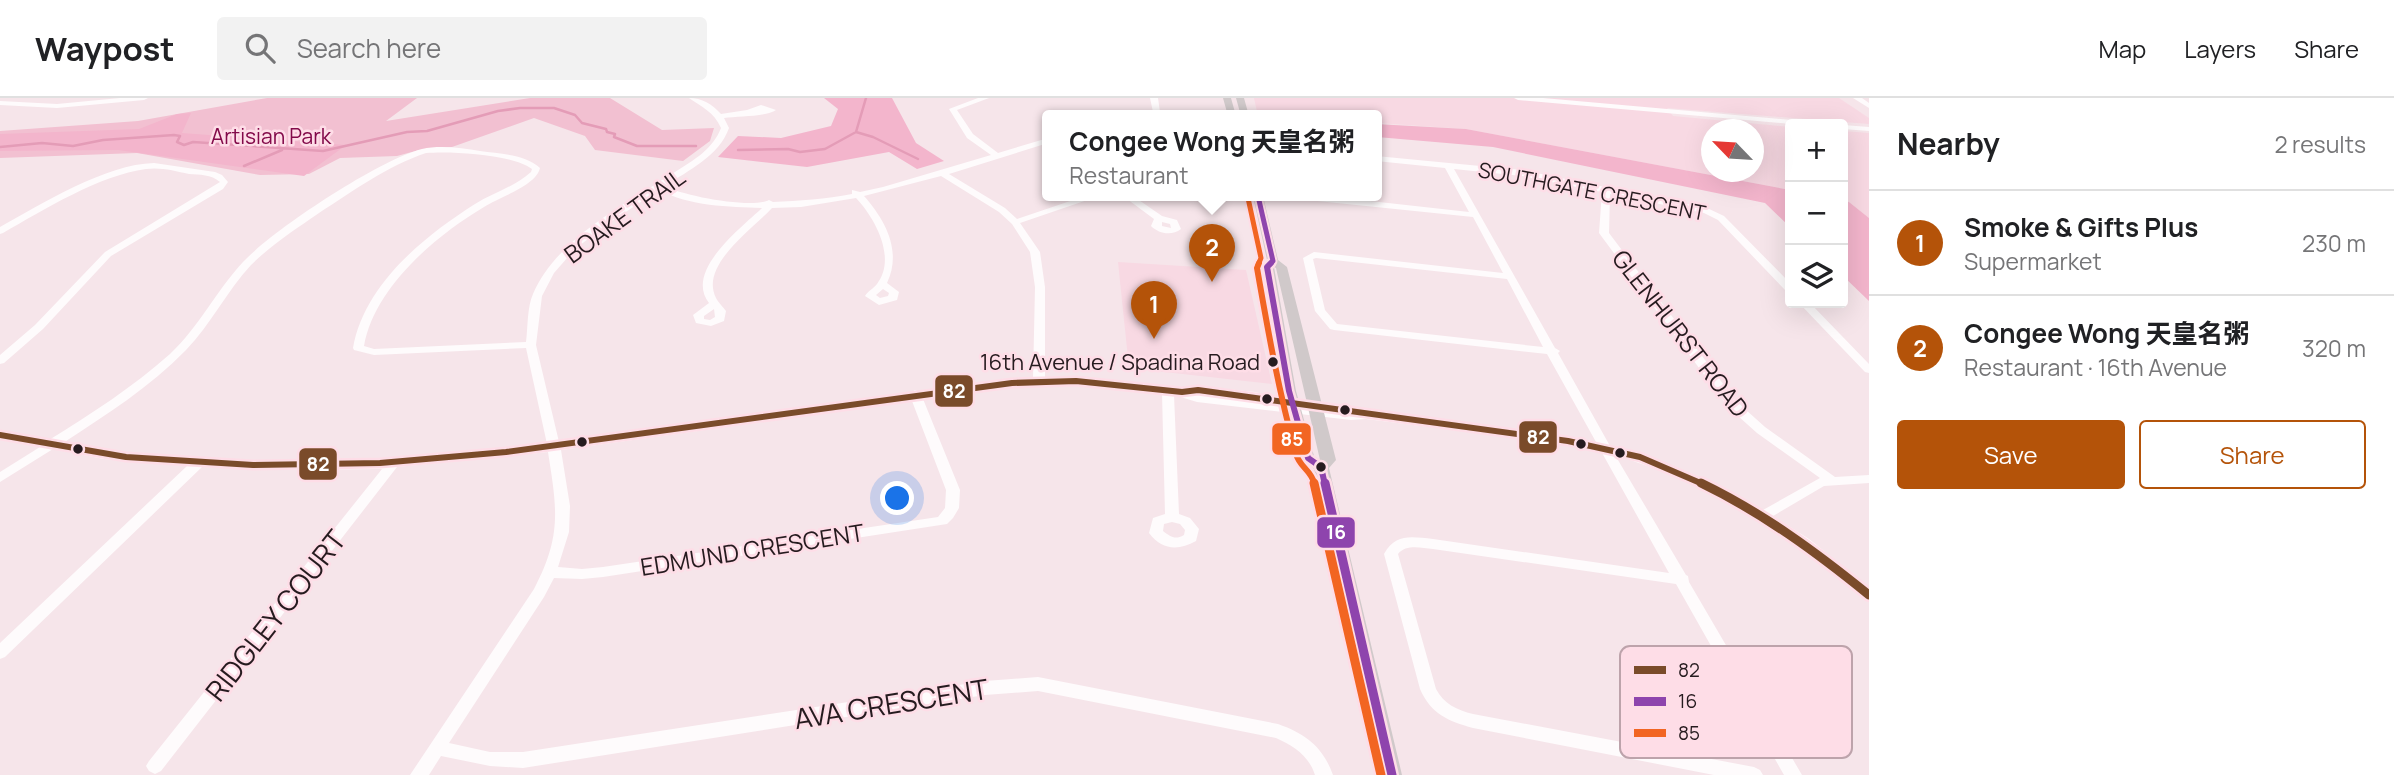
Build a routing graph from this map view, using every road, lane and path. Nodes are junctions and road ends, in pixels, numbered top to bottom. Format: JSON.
{"nodes":[{"id":1,"x":144,"y":98,"type":"edge"},
{"id":2,"x":693,"y":98,"type":"edge"},
{"id":3,"x":985,"y":98,"type":"edge"},
{"id":4,"x":1518,"y":98,"type":"edge"},
{"id":5,"x":1857,"y":98,"type":"edge"},
{"id":6,"x":0,"y":103,"type":"edge"},
{"id":7,"x":1869,"y":106,"type":"edge"},
{"id":8,"x":749,"y":112,"type":"dead end"},
{"id":9,"x":721,"y":116,"type":"junction"},
{"id":10,"x":1785,"y":121,"type":"edge"},
{"id":11,"x":1848,"y":127,"type":"edge"},
{"id":12,"x":1869,"y":129,"type":"edge"},
{"id":13,"x":1042,"y":142,"type":"edge"},
{"id":14,"x":996,"y":155,"type":"junction"},
{"id":15,"x":1382,"y":158,"type":"edge"},
{"id":16,"x":1448,"y":165,"type":"junction"},
{"id":17,"x":938,"y":172,"type":"junction"},
{"id":18,"x":659,"y":186,"type":"junction"},
{"id":19,"x":1606,"y":191,"type":"junction"},
{"id":20,"x":857,"y":194,"type":"junction"},
{"id":21,"x":1079,"y":201,"type":"edge"},
{"id":22,"x":1134,"y":201,"type":"edge"},
{"id":23,"x":1259,"y":201,"type":"edge"},
{"id":24,"x":1345,"y":201,"type":"edge"},
{"id":25,"x":769,"y":204,"type":"junction"},
{"id":26,"x":1475,"y":215,"type":"junction"},
{"id":27,"x":1159,"y":218,"type":"dead end"},
{"id":28,"x":1014,"y":222,"type":"junction"},
{"id":29,"x":0,"y":230,"type":"edge"},
{"id":30,"x":1273,"y":261,"type":"junction"},
{"id":31,"x":1511,"y":277,"type":"junction"},
{"id":32,"x":882,"y":284,"type":"dead end"},
{"id":33,"x":1785,"y":284,"type":"edge"},
{"id":34,"x":714,"y":305,"type":"dead end"},
{"id":35,"x":1809,"y":308,"type":"edge"},
{"id":36,"x":531,"y":345,"type":"junction"},
{"id":37,"x":1554,"y":351,"type":"junction"},
{"id":38,"x":0,"y":361,"type":"edge"},
{"id":39,"x":1869,"y":370,"type":"edge"},
{"id":40,"x":1040,"y":381,"type":"junction"},
{"id":41,"x":1168,"y":390,"type":"junction"},
{"id":42,"x":915,"y":394,"type":"junction"},
{"id":43,"x":1294,"y":405,"type":"junction"},
{"id":44,"x":1317,"y":408,"type":"junction"},
{"id":45,"x":0,"y":435,"type":"edge"},
{"id":46,"x":49,"y":446,"type":"junction"},
{"id":47,"x":554,"y":447,"type":"junction"},
{"id":48,"x":1605,"y":448,"type":"junction"},
{"id":49,"x":198,"y":463,"type":"junction"},
{"id":50,"x":393,"y":464,"type":"junction"},
{"id":51,"x":1321,"y":467,"type":"junction"},
{"id":52,"x":0,"y":478,"type":"edge"},
{"id":53,"x":1869,"y":479,"type":"edge"},
{"id":54,"x":1830,"y":480,"type":"junction"},
{"id":55,"x":1764,"y":515,"type":"junction"},
{"id":56,"x":1172,"y":517,"type":"dead end"},
{"id":57,"x":550,"y":572,"type":"junction"},
{"id":58,"x":1683,"y":580,"type":"junction"},
{"id":59,"x":1869,"y":595,"type":"edge"},
{"id":60,"x":1720,"y":646,"type":"edge"},
{"id":61,"x":0,"y":653,"type":"edge"},
{"id":62,"x":436,"y":748,"type":"junction"},
{"id":63,"x":1620,"y":749,"type":"edge"},
{"id":64,"x":1667,"y":758,"type":"edge"},
{"id":65,"x":1783,"y":758,"type":"edge"},
{"id":66,"x":155,"y":766,"type":"dead end"},
{"id":67,"x":419,"y":775,"type":"edge"},
{"id":68,"x":1324,"y":775,"type":"edge"},
{"id":69,"x":1392,"y":775,"type":"edge"},
{"id":70,"x":1754,"y":775,"type":"edge"},
{"id":71,"x":1793,"y":775,"type":"edge"}],
"edges":[{"from":1,"to":6,"type":"street"},
{"from":2,"to":9,"type":"street"},
{"from":3,"to":14,"type":"street"},
{"from":4,"to":10,"type":"street"},
{"from":5,"to":7,"type":"street"},
{"from":8,"to":9,"type":"street"},
{"from":9,"to":18,"type":"street","name":"BOAKE TRAIL"},
{"from":11,"to":12,"type":"street"},
{"from":13,"to":14,"type":"street"},
{"from":14,"to":17,"type":"street"},
{"from":15,"to":16,"type":"street","name":"SOUTHGATE CRESCENT"},
{"from":16,"to":19,"type":"street","name":"SOUTHGATE CRESCENT"},
{"from":16,"to":26,"type":"street"},
{"from":17,"to":20,"type":"street"},
{"from":17,"to":28,"type":"street"},
{"from":18,"to":25,"type":"street"},
{"from":18,"to":36,"type":"street","name":"BOAKE TRAIL"},
{"from":19,"to":33,"type":"street","name":"SOUTHGATE CRESCENT"},
{"from":19,"to":54,"type":"street","name":"GLENHURST ROAD"},
{"from":20,"to":25,"type":"street"},
{"from":20,"to":32,"type":"street"},
{"from":21,"to":28,"type":"street"},
{"from":22,"to":27,"type":"street"},
{"from":23,"to":30,"type":"main road"},
{"from":24,"to":26,"type":"street"},
{"from":25,"to":34,"type":"street"},
{"from":26,"to":31,"type":"street"},
{"from":28,"to":40,"type":"street"},
{"from":29,"to":38,"type":"street"},
{"from":30,"to":43,"type":"main road"},
{"from":30,"to":44,"type":"main road"},
{"from":31,"to":37,"type":"street"},
{"from":31,"to":37,"type":"street"},
{"from":35,"to":39,"type":"street"},
{"from":36,"to":46,"type":"street"},
{"from":36,"to":47,"type":"street","name":"BOAKE TRAIL"},
{"from":37,"to":48,"type":"street"},
{"from":40,"to":41,"type":"street"},
{"from":40,"to":42,"type":"street"},
{"from":41,"to":43,"type":"street"},
{"from":41,"to":56,"type":"street"},
{"from":42,"to":47,"type":"street"},
{"from":42,"to":57,"type":"street","name":"EDMUND CRESCENT"},
{"from":43,"to":44,"type":"street"},
{"from":43,"to":51,"type":"main road"},
{"from":44,"to":48,"type":"street"},
{"from":44,"to":51,"type":"main road"},
{"from":45,"to":46,"type":"street"},
{"from":46,"to":49,"type":"street"},
{"from":46,"to":52,"type":"street"},
{"from":47,"to":50,"type":"street"},
{"from":47,"to":57,"type":"street","name":"BOAKE TRAIL"},
{"from":48,"to":55,"type":"street"},
{"from":48,"to":58,"type":"street"},
{"from":49,"to":50,"type":"street"},
{"from":49,"to":61,"type":"street"},
{"from":50,"to":66,"type":"street","name":"RIDGLEY COURT"},
{"from":51,"to":69,"type":"main road"},
{"from":53,"to":54,"type":"street"},
{"from":54,"to":55,"type":"street"},
{"from":55,"to":59,"type":"street"},
{"from":57,"to":62,"type":"street","name":"BOAKE TRAIL"},
{"from":58,"to":60,"type":"street"},
{"from":58,"to":63,"type":"street"},
{"from":62,"to":67,"type":"street","name":"BOAKE TRAIL"},
{"from":62,"to":68,"type":"street","name":"AVA CRESCENT"},
{"from":64,"to":70,"type":"street"},
{"from":65,"to":71,"type":"street"}]}
